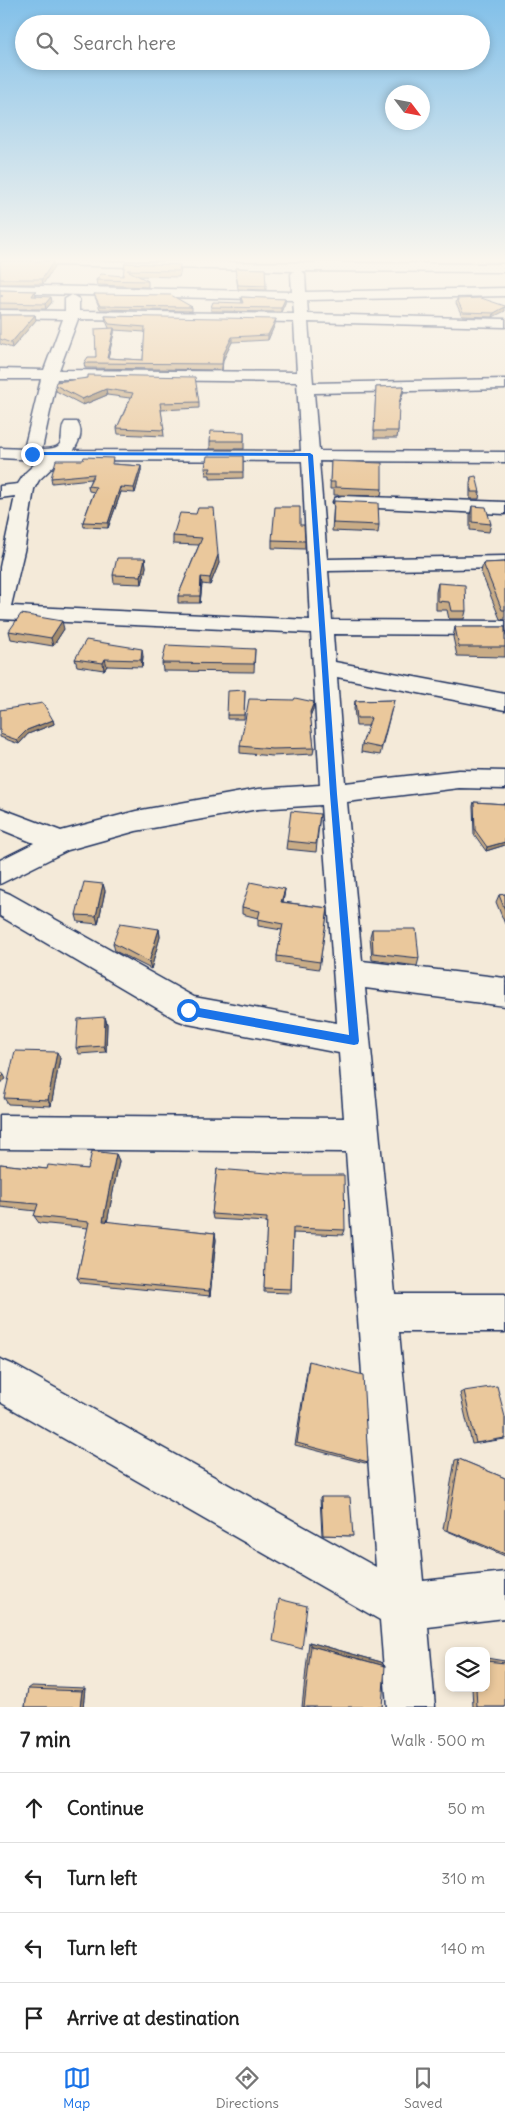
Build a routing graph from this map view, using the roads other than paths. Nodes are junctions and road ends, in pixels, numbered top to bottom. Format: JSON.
{"nodes":[{"id":1,"x":62,"y":341,"type":"edge"},
{"id":2,"x":303,"y":341,"type":"edge"},
{"id":3,"x":0,"y":374,"type":"edge"},
{"id":4,"x":50,"y":374,"type":"junction"},
{"id":5,"x":306,"y":383,"type":"junction"},
{"id":6,"x":505,"y":384,"type":"edge"},
{"id":7,"x":72,"y":426,"type":"dead end"},
{"id":8,"x":0,"y":452,"type":"edge"},
{"id":9,"x":32,"y":454,"type":"junction"},
{"id":10,"x":55,"y":455,"type":"junction"},
{"id":11,"x":310,"y":455,"type":"junction"},
{"id":12,"x":505,"y":457,"type":"edge"},
{"id":13,"x":25,"y":490,"type":"junction"},
{"id":14,"x":0,"y":492,"type":"edge"},
{"id":15,"x":314,"y":501,"type":"junction"},
{"id":16,"x":505,"y":508,"type":"edge"},
{"id":17,"x":505,"y":562,"type":"edge"},
{"id":18,"x":318,"y":565,"type":"junction"},
{"id":19,"x":0,"y":610,"type":"edge"},
{"id":20,"x":322,"y":627,"type":"junction"},
{"id":21,"x":505,"y":628,"type":"edge"},
{"id":22,"x":325,"y":668,"type":"junction"},
{"id":23,"x":505,"y":702,"type":"edge"},
{"id":24,"x":505,"y":780,"type":"edge"},
{"id":25,"x":334,"y":794,"type":"junction"},
{"id":26,"x":0,"y":818,"type":"edge"},
{"id":27,"x":60,"y":842,"type":"junction"},
{"id":28,"x":0,"y":873,"type":"edge"},
{"id":29,"x":0,"y":902,"type":"edge"},
{"id":30,"x":348,"y":974,"type":"junction"},
{"id":31,"x":505,"y":992,"type":"edge"},
{"id":32,"x":354,"y":1041,"type":"junction"},
{"id":33,"x":0,"y":1132,"type":"edge"},
{"id":34,"x":362,"y":1134,"type":"junction"},
{"id":35,"x":378,"y":1313,"type":"junction"},
{"id":36,"x":505,"y":1313,"type":"edge"},
{"id":37,"x":0,"y":1379,"type":"edge"},
{"id":38,"x":505,"y":1595,"type":"edge"},
{"id":39,"x":402,"y":1607,"type":"junction"},
{"id":40,"x":411,"y":1707,"type":"edge"}],
"edges":[{"from":1,"to":4,"type":"street"},
{"from":2,"to":5,"type":"street"},
{"from":3,"to":4,"type":"street"},
{"from":4,"to":5,"type":"street"},
{"from":4,"to":9,"type":"street"},
{"from":5,"to":6,"type":"street"},
{"from":5,"to":11,"type":"street"},
{"from":7,"to":10,"type":"street"},
{"from":8,"to":9,"type":"street"},
{"from":9,"to":10,"type":"street"},
{"from":10,"to":11,"type":"street"},
{"from":10,"to":13,"type":"street"},
{"from":11,"to":12,"type":"street"},
{"from":11,"to":15,"type":"street"},
{"from":13,"to":14,"type":"street"},
{"from":13,"to":19,"type":"street"},
{"from":15,"to":16,"type":"street"},
{"from":15,"to":18,"type":"street"},
{"from":17,"to":18,"type":"street"},
{"from":18,"to":20,"type":"street"},
{"from":19,"to":20,"type":"street"},
{"from":20,"to":21,"type":"street"},
{"from":20,"to":22,"type":"street"},
{"from":22,"to":23,"type":"street"},
{"from":22,"to":25,"type":"street"},
{"from":24,"to":25,"type":"street"},
{"from":25,"to":27,"type":"street"},
{"from":25,"to":30,"type":"street"},
{"from":26,"to":27,"type":"street"},
{"from":27,"to":28,"type":"street"},
{"from":29,"to":32,"type":"street"},
{"from":30,"to":31,"type":"street"},
{"from":30,"to":32,"type":"street"},
{"from":32,"to":34,"type":"street"},
{"from":33,"to":34,"type":"street"},
{"from":34,"to":35,"type":"street"},
{"from":35,"to":36,"type":"street"},
{"from":35,"to":39,"type":"street"},
{"from":37,"to":39,"type":"street"},
{"from":38,"to":39,"type":"street"},
{"from":39,"to":40,"type":"street"}]}
